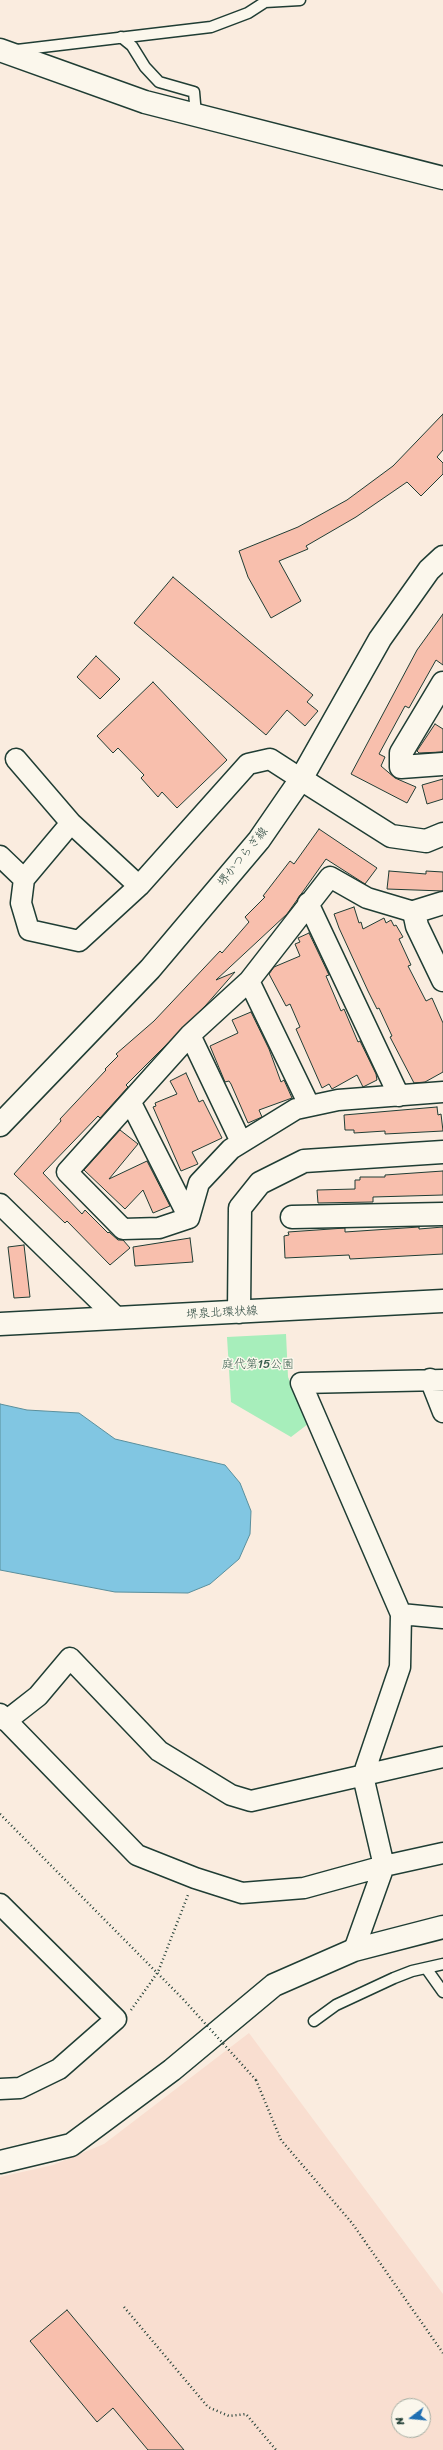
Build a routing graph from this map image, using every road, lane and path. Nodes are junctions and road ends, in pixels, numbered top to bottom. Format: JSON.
{"nodes":[{"id":1,"x":300,"y":0,"type":"edge"},
{"id":2,"x":121,"y":37,"type":"junction"},
{"id":3,"x":2,"y":51,"type":"edge"},
{"id":4,"x":196,"y":115,"type":"junction"},
{"id":5,"x":443,"y":178,"type":"edge"},
{"id":6,"x":443,"y":557,"type":"edge"},
{"id":7,"x":443,"y":684,"type":"edge"},
{"id":8,"x":16,"y":759,"type":"dead end"},
{"id":9,"x":443,"y":764,"type":"edge"},
{"id":10,"x":301,"y":779,"type":"junction"},
{"id":11,"x":71,"y":824,"type":"junction"},
{"id":12,"x":443,"y":834,"type":"edge"},
{"id":13,"x":0,"y":856,"type":"edge"},
{"id":14,"x":24,"y":879,"type":"junction"},
{"id":15,"x":139,"y":886,"type":"junction"},
{"id":16,"x":308,"y":903,"type":"junction"},
{"id":17,"x":443,"y":903,"type":"edge"},
{"id":18,"x":414,"y":912,"type":"junction"},
{"id":19,"x":443,"y":980,"type":"edge"},
{"id":20,"x":249,"y":981,"type":"junction"},
{"id":21,"x":190,"y":1035,"type":"junction"},
{"id":22,"x":443,"y":1092,"type":"edge"},
{"id":23,"x":399,"y":1096,"type":"junction"},
{"id":24,"x":131,"y":1103,"type":"junction"},
{"id":25,"x":309,"y":1105,"type":"junction"},
{"id":26,"x":0,"y":1125,"type":"edge"},
{"id":27,"x":241,"y":1142,"type":"junction"},
{"id":28,"x":443,"y":1152,"type":"edge"},
{"id":29,"x":0,"y":1204,"type":"edge"},
{"id":30,"x":443,"y":1214,"type":"edge"},
{"id":31,"x":292,"y":1217,"type":"dead end"},
{"id":32,"x":189,"y":1218,"type":"junction"},
{"id":33,"x":443,"y":1301,"type":"edge"},
{"id":34,"x":239,"y":1312,"type":"junction"},
{"id":35,"x":117,"y":1318,"type":"junction"},
{"id":36,"x":0,"y":1324,"type":"edge"},
{"id":37,"x":437,"y":1379,"type":"edge"},
{"id":38,"x":443,"y":1412,"type":"edge"},
{"id":39,"x":401,"y":1614,"type":"junction"},
{"id":40,"x":443,"y":1618,"type":"edge"},
{"id":41,"x":3,"y":1718,"type":"edge"},
{"id":42,"x":443,"y":1757,"type":"edge"},
{"id":43,"x":363,"y":1776,"type":"junction"},
{"id":44,"x":0,"y":1814,"type":"edge"},
{"id":45,"x":443,"y":1853,"type":"edge"},
{"id":46,"x":384,"y":1866,"type":"junction"},
{"id":47,"x":195,"y":1878,"type":"junction"},
{"id":48,"x":0,"y":1904,"type":"edge"},
{"id":49,"x":443,"y":1927,"type":"edge"},
{"id":50,"x":354,"y":1950,"type":"junction"},
{"id":51,"x":443,"y":1964,"type":"edge"},
{"id":52,"x":426,"y":1968,"type":"junction"},
{"id":53,"x":158,"y":1972,"type":"junction"},
{"id":54,"x":443,"y":1992,"type":"edge"},
{"id":55,"x":116,"y":2019,"type":"junction"},
{"id":56,"x":314,"y":2021,"type":"dead end"},
{"id":57,"x":0,"y":2090,"type":"edge"},
{"id":58,"x":0,"y":2162,"type":"edge"},
{"id":59,"x":124,"y":2307,"type":"dead end"},
{"id":60,"x":443,"y":2353,"type":"edge"},
{"id":61,"x":276,"y":2450,"type":"edge"}],
"edges":[{"from":1,"to":2,"type":"lane"},
{"from":2,"to":3,"type":"lane"},
{"from":2,"to":4,"type":"lane"},
{"from":3,"to":4,"type":"street"},
{"from":4,"to":5,"type":"street"},
{"from":6,"to":10,"type":"street","name":"堺かつらぎ線"},
{"from":7,"to":9,"type":"street"},
{"from":8,"to":11,"type":"street"},
{"from":10,"to":12,"type":"street"},
{"from":10,"to":15,"type":"street"},
{"from":10,"to":26,"type":"street","name":"堺かつらぎ線"},
{"from":11,"to":14,"type":"street"},
{"from":11,"to":15,"type":"street"},
{"from":13,"to":14,"type":"street"},
{"from":14,"to":15,"type":"street"},
{"from":16,"to":18,"type":"street"},
{"from":16,"to":20,"type":"street"},
{"from":16,"to":23,"type":"street"},
{"from":17,"to":18,"type":"street"},
{"from":18,"to":19,"type":"street"},
{"from":20,"to":21,"type":"street"},
{"from":20,"to":25,"type":"street"},
{"from":21,"to":24,"type":"street"},
{"from":21,"to":27,"type":"street"},
{"from":22,"to":23,"type":"street"},
{"from":23,"to":25,"type":"street"},
{"from":24,"to":32,"type":"street"},
{"from":24,"to":32,"type":"street"},
{"from":25,"to":27,"type":"street"},
{"from":27,"to":32,"type":"street"},
{"from":28,"to":34,"type":"street"},
{"from":29,"to":35,"type":"street"},
{"from":30,"to":31,"type":"street"},
{"from":33,"to":34,"type":"street","name":"堺泉北環状線"},
{"from":34,"to":35,"type":"street","name":"堺泉北環状線"},
{"from":35,"to":36,"type":"street","name":"堺泉北環状線"},
{"from":37,"to":38,"type":"street"},
{"from":37,"to":39,"type":"street"},
{"from":39,"to":40,"type":"street"},
{"from":39,"to":43,"type":"street"},
{"from":41,"to":43,"type":"street"},
{"from":41,"to":47,"type":"street"},
{"from":42,"to":43,"type":"street"},
{"from":43,"to":46,"type":"street"},
{"from":44,"to":53,"type":"path"},
{"from":45,"to":46,"type":"street"},
{"from":46,"to":47,"type":"street"},
{"from":46,"to":50,"type":"street"},
{"from":47,"to":53,"type":"path"},
{"from":48,"to":55,"type":"street"},
{"from":49,"to":50,"type":"street"},
{"from":50,"to":58,"type":"street"},
{"from":51,"to":52,"type":"lane"},
{"from":52,"to":54,"type":"lane"},
{"from":52,"to":56,"type":"lane"},
{"from":53,"to":55,"type":"path"},
{"from":53,"to":60,"type":"path","bridge":true},
{"from":55,"to":57,"type":"street"},
{"from":59,"to":61,"type":"path"}]}
